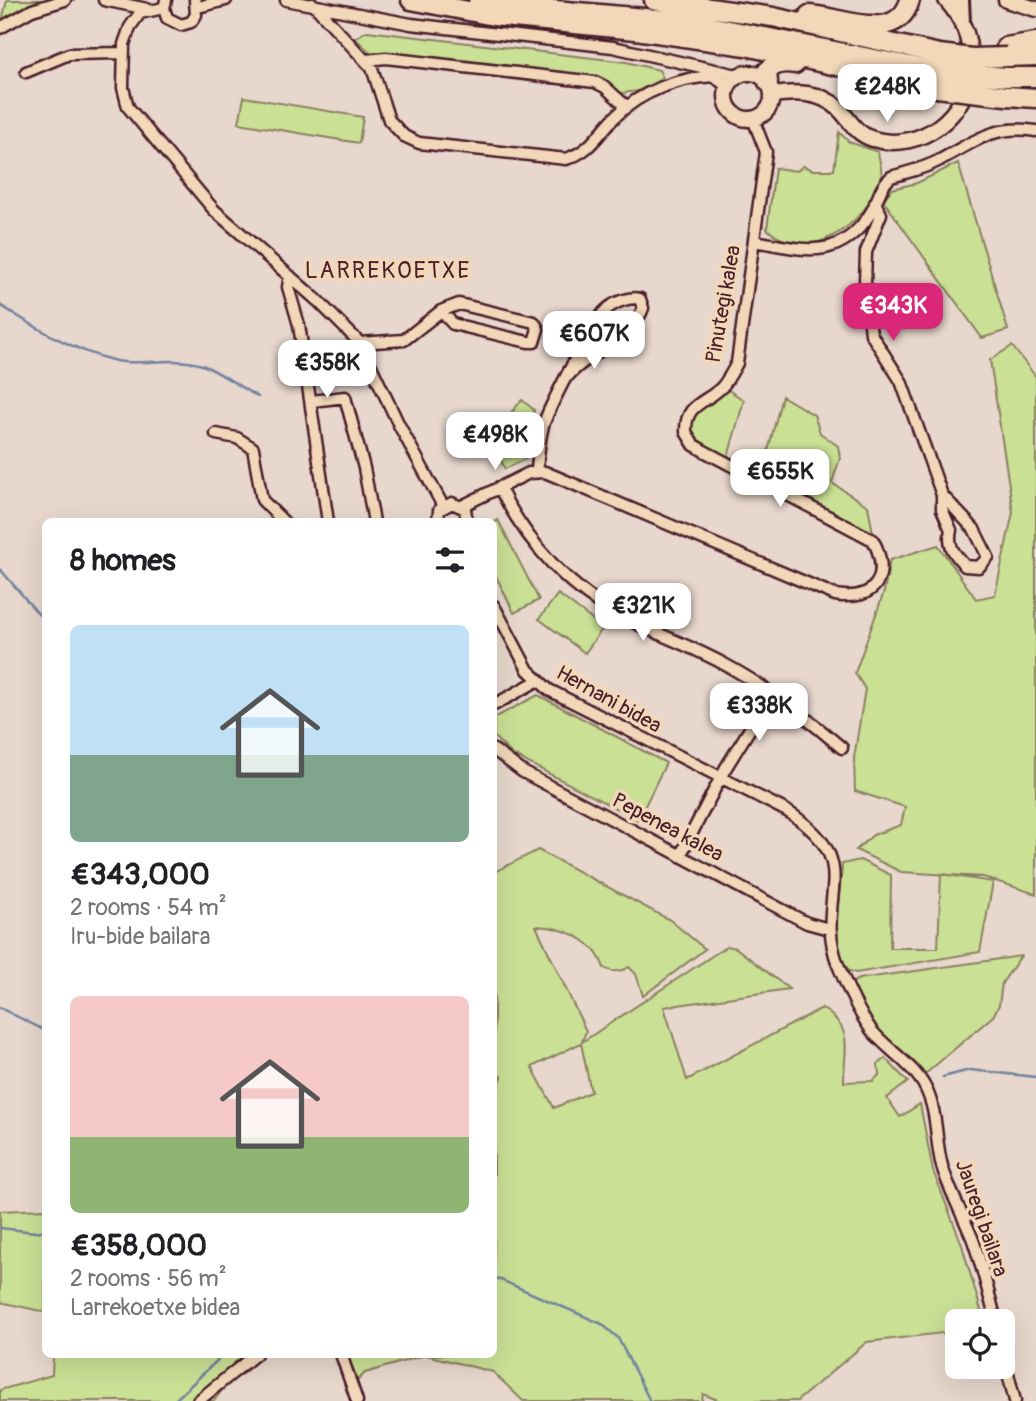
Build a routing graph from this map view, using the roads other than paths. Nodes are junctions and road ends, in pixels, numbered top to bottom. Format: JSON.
{"nodes":[{"id":1,"x":65,"y":0,"type":"edge"},
{"id":2,"x":104,"y":0,"type":"edge"},
{"id":3,"x":226,"y":0,"type":"edge"},
{"id":4,"x":286,"y":0,"type":"edge"},
{"id":5,"x":411,"y":0,"type":"edge"},
{"id":6,"x":654,"y":0,"type":"edge"},
{"id":7,"x":910,"y":0,"type":"edge"},
{"id":8,"x":946,"y":0,"type":"edge"},
{"id":9,"x":962,"y":0,"type":"edge"},
{"id":10,"x":1006,"y":0,"type":"edge"},
{"id":11,"x":165,"y":4,"type":"edge"},
{"id":12,"x":196,"y":4,"type":"edge"},
{"id":13,"x":313,"y":4,"type":"junction"},
{"id":14,"x":690,"y":4,"type":"junction"},
{"id":15,"x":147,"y":9,"type":"junction"},
{"id":16,"x":1036,"y":9,"type":"edge"},
{"id":17,"x":350,"y":13,"type":"junction"},
{"id":18,"x":789,"y":14,"type":"junction"},
{"id":19,"x":963,"y":22,"type":"junction"},
{"id":20,"x":0,"y":28,"type":"edge"},
{"id":21,"x":337,"y":30,"type":"junction"},
{"id":22,"x":1036,"y":42,"type":"edge"},
{"id":23,"x":939,"y":50,"type":"junction"},
{"id":24,"x":1006,"y":52,"type":"junction"},
{"id":25,"x":123,"y":53,"type":"junction"},
{"id":26,"x":1036,"y":56,"type":"edge"},
{"id":27,"x":366,"y":60,"type":"junction"},
{"id":28,"x":678,"y":61,"type":"junction"},
{"id":29,"x":26,"y":72,"type":"dead end"},
{"id":30,"x":737,"y":75,"type":"junction"},
{"id":31,"x":716,"y":76,"type":"junction"},
{"id":32,"x":870,"y":76,"type":"junction"},
{"id":33,"x":1036,"y":76,"type":"edge"},
{"id":34,"x":938,"y":80,"type":"junction"},
{"id":35,"x":681,"y":81,"type":"junction"},
{"id":36,"x":727,"y":87,"type":"junction"},
{"id":37,"x":1006,"y":87,"type":"junction"},
{"id":38,"x":770,"y":89,"type":"junction"},
{"id":39,"x":1036,"y":98,"type":"edge"},
{"id":40,"x":627,"y":107,"type":"junction"},
{"id":41,"x":754,"y":119,"type":"junction"},
{"id":42,"x":1036,"y":131,"type":"edge"},
{"id":43,"x":876,"y":203,"type":"junction"},
{"id":44,"x":754,"y":241,"type":"junction"},
{"id":45,"x":290,"y":276,"type":"junction"},
{"id":46,"x":441,"y":311,"type":"junction"},
{"id":47,"x":591,"y":335,"type":"junction"},
{"id":48,"x":360,"y":343,"type":"junction"},
{"id":49,"x":602,"y":346,"type":"junction"},
{"id":50,"x":568,"y":376,"type":"junction"},
{"id":51,"x":312,"y":401,"type":"junction"},
{"id":52,"x":216,"y":434,"type":"dead end"},
{"id":53,"x":537,"y":471,"type":"junction"},
{"id":54,"x":499,"y":487,"type":"junction"},
{"id":55,"x":942,"y":495,"type":"junction"},
{"id":56,"x":443,"y":506,"type":"junction"},
{"id":57,"x":462,"y":506,"type":"junction"},
{"id":58,"x":280,"y":518,"type":"edge"},
{"id":59,"x":327,"y":518,"type":"edge"},
{"id":60,"x":373,"y":518,"type":"edge"},
{"id":61,"x":438,"y":518,"type":"edge"},
{"id":62,"x":466,"y":518,"type":"edge"},
{"id":63,"x":497,"y":612,"type":"edge"},
{"id":64,"x":537,"y":681,"type":"junction"},
{"id":65,"x":772,"y":693,"type":"junction"},
{"id":66,"x":497,"y":703,"type":"edge"},
{"id":67,"x":842,"y":748,"type":"dead end"},
{"id":68,"x":497,"y":752,"type":"edge"},
{"id":69,"x":720,"y":779,"type":"junction"},
{"id":70,"x":680,"y":856,"type":"junction"},
{"id":71,"x":830,"y":929,"type":"junction"},
{"id":72,"x":926,"y":1086,"type":"joint"},
{"id":73,"x":993,"y":1309,"type":"edge"},
{"id":74,"x":251,"y":1358,"type":"edge"},
{"id":75,"x":342,"y":1358,"type":"edge"},
{"id":76,"x":1009,"y":1379,"type":"edge"},
{"id":77,"x":198,"y":1401,"type":"edge"},
{"id":78,"x":357,"y":1401,"type":"edge"},
{"id":79,"x":1015,"y":1401,"type":"edge"}],
"edges":[{"from":1,"to":20,"type":"street"},
{"from":2,"to":15,"type":"street"},
{"from":3,"to":12,"type":"street"},
{"from":4,"to":13,"type":"street"},
{"from":5,"to":32,"type":"highway"},
{"from":5,"to":34,"type":"highway"},
{"from":6,"to":14,"type":"highway"},
{"from":7,"to":18,"type":"highway"},
{"from":8,"to":19,"type":"main road"},
{"from":9,"to":19,"type":"street"},
{"from":10,"to":16,"type":"main road"},
{"from":11,"to":12,"type":"street"},
{"from":11,"to":15,"type":"street"},
{"from":13,"to":17,"type":"street"},
{"from":13,"to":21,"type":"street"},
{"from":14,"to":18,"type":"highway"},
{"from":14,"to":23,"type":"highway"},
{"from":15,"to":25,"type":"street"},
{"from":17,"to":21,"type":"street"},
{"from":17,"to":28,"type":"street"},
{"from":18,"to":23,"type":"highway"},
{"from":19,"to":38,"type":"main road"},
{"from":21,"to":27,"type":"street"},
{"from":22,"to":24,"type":"highway"},
{"from":23,"to":24,"type":"highway","bridge":true},
{"from":24,"to":26,"type":"highway"},
{"from":25,"to":29,"type":"street"},
{"from":25,"to":45,"type":"street"},
{"from":27,"to":40,"type":"street"},
{"from":27,"to":40,"type":"street"},
{"from":28,"to":30,"type":"street"},
{"from":28,"to":31,"type":"street"},
{"from":28,"to":35,"type":"street"},
{"from":30,"to":36,"type":"main road"},
{"from":30,"to":38,"type":"main road"},
{"from":31,"to":35,"type":"street"},
{"from":31,"to":36,"type":"street"},
{"from":32,"to":34,"type":"highway"},
{"from":32,"to":38,"type":"highway"},
{"from":33,"to":37,"type":"highway"},
{"from":34,"to":37,"type":"highway","bridge":true},
{"from":35,"to":40,"type":"street"},
{"from":36,"to":41,"type":"main road"},
{"from":37,"to":39,"type":"highway"},
{"from":38,"to":41,"type":"main road"},
{"from":41,"to":44,"type":"street","name":"Pinutegi kalea"},
{"from":42,"to":43,"type":"street"},
{"from":43,"to":44,"type":"street"},
{"from":43,"to":55,"type":"street"},
{"from":44,"to":53,"type":"street","name":"Pinutegi kalea"},
{"from":45,"to":48,"type":"street"},
{"from":45,"to":51,"type":"street"},
{"from":46,"to":46,"type":"street"},
{"from":46,"to":48,"type":"street"},
{"from":47,"to":49,"type":"street"},
{"from":47,"to":49,"type":"street"},
{"from":47,"to":50,"type":"street"},
{"from":48,"to":56,"type":"street"},
{"from":49,"to":50,"type":"street"},
{"from":50,"to":53,"type":"street"},
{"from":51,"to":59,"type":"street"},
{"from":51,"to":60,"type":"street"},
{"from":52,"to":58,"type":"street"},
{"from":53,"to":54,"type":"street"},
{"from":54,"to":57,"type":"street"},
{"from":54,"to":65,"type":"street"},
{"from":55,"to":55,"type":"street"},
{"from":56,"to":57,"type":"street"},
{"from":56,"to":61,"type":"street"},
{"from":57,"to":62,"type":"street"},
{"from":63,"to":64,"type":"street","name":"Hernani bidea"},
{"from":64,"to":66,"type":"street"},
{"from":64,"to":69,"type":"street","name":"Hernani bidea"},
{"from":65,"to":67,"type":"street"},
{"from":65,"to":69,"type":"street"},
{"from":68,"to":70,"type":"street","name":"Pepenea kalea"},
{"from":69,"to":70,"type":"street"},
{"from":69,"to":71,"type":"street","name":"Hernani bidea"},
{"from":70,"to":71,"type":"street","name":"Pepenea kalea"},
{"from":71,"to":72,"type":"street","name":"Hernani bidea"},
{"from":72,"to":73,"type":"street","name":"Jauregi bailara"},
{"from":74,"to":77,"type":"street"},
{"from":75,"to":78,"type":"street"},
{"from":76,"to":79,"type":"street"}]}
